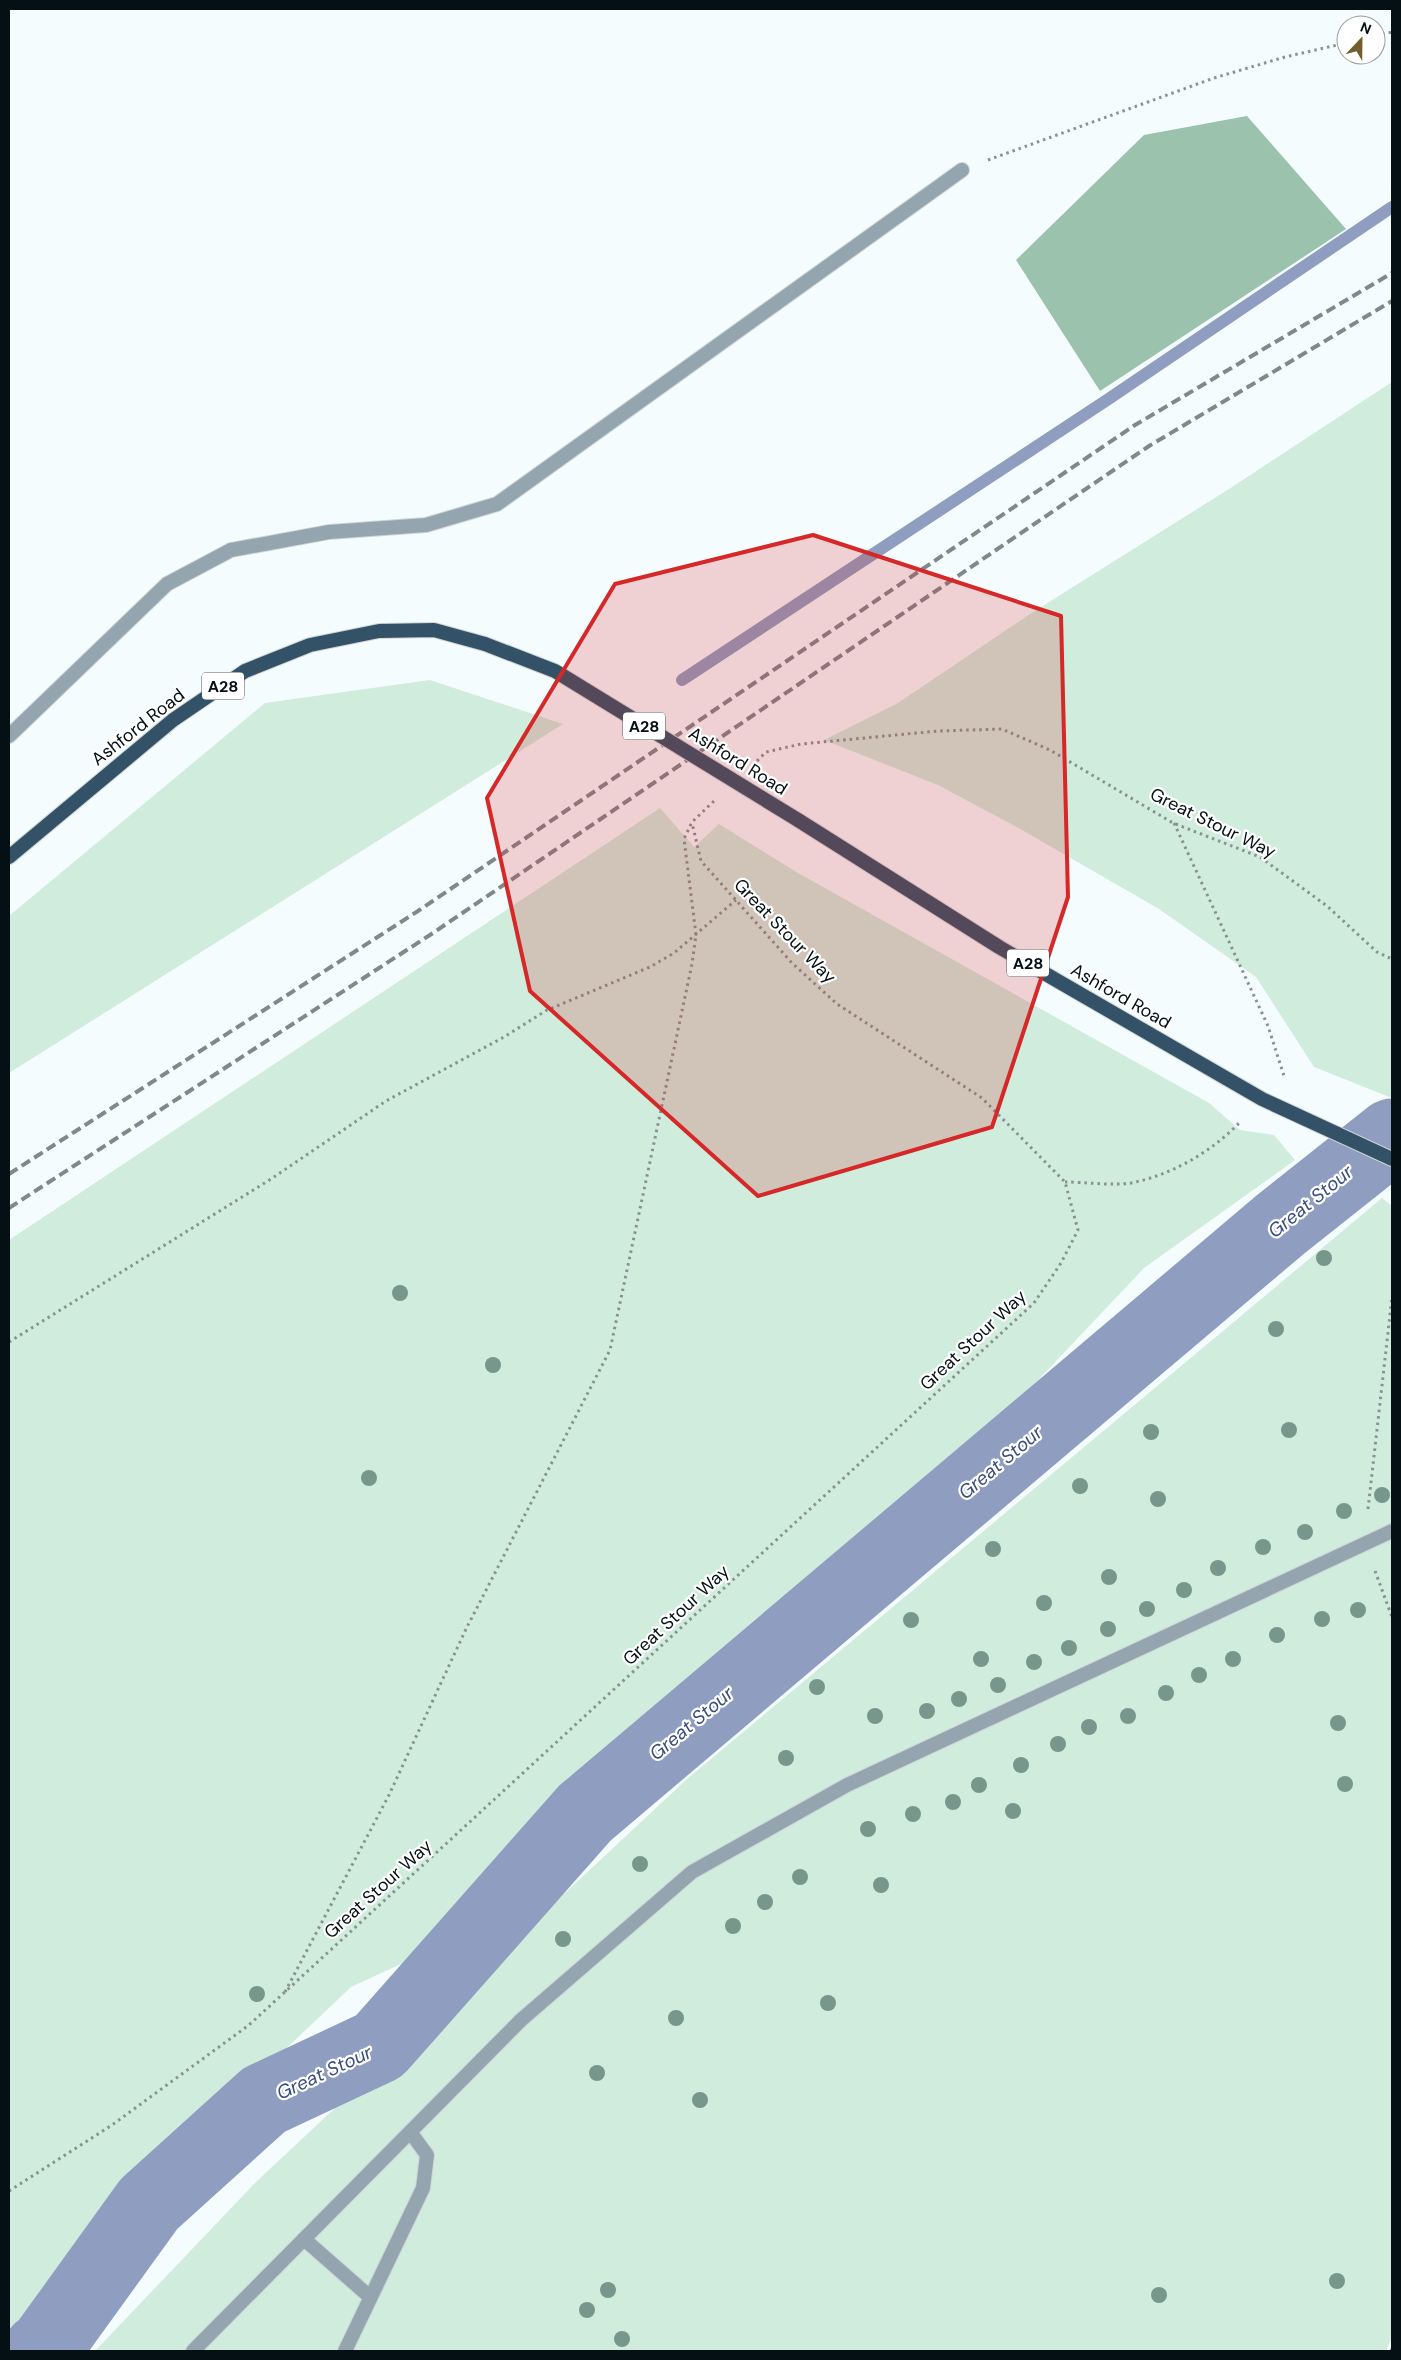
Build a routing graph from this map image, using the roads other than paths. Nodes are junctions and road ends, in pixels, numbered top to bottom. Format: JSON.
{"nodes":[{"id":1,"x":962,"y":170,"type":"road end"},
{"id":2,"x":9,"y":736,"type":"edge"},
{"id":3,"x":9,"y":857,"type":"edge"},
{"id":4,"x":1392,"y":1158,"type":"edge"},
{"id":5,"x":1392,"y":1530,"type":"edge"},
{"id":6,"x":411,"y":2133,"type":"junction"},
{"id":7,"x":304,"y":2239,"type":"junction"},
{"id":8,"x":370,"y":2297,"type":"junction"},
{"id":9,"x":193,"y":2351,"type":"edge"},
{"id":10,"x":345,"y":2351,"type":"edge"}],
"edges":[{"from":1,"to":2,"type":"lane"},
{"from":3,"to":4,"type":"highway","name":"Ashford Road","number":"A28","bridge":true},
{"from":5,"to":6,"type":"lane"},
{"from":6,"to":7,"type":"lane"},
{"from":6,"to":8,"type":"lane"},
{"from":7,"to":8,"type":"lane"},
{"from":7,"to":9,"type":"lane"},
{"from":8,"to":10,"type":"lane"}]}
